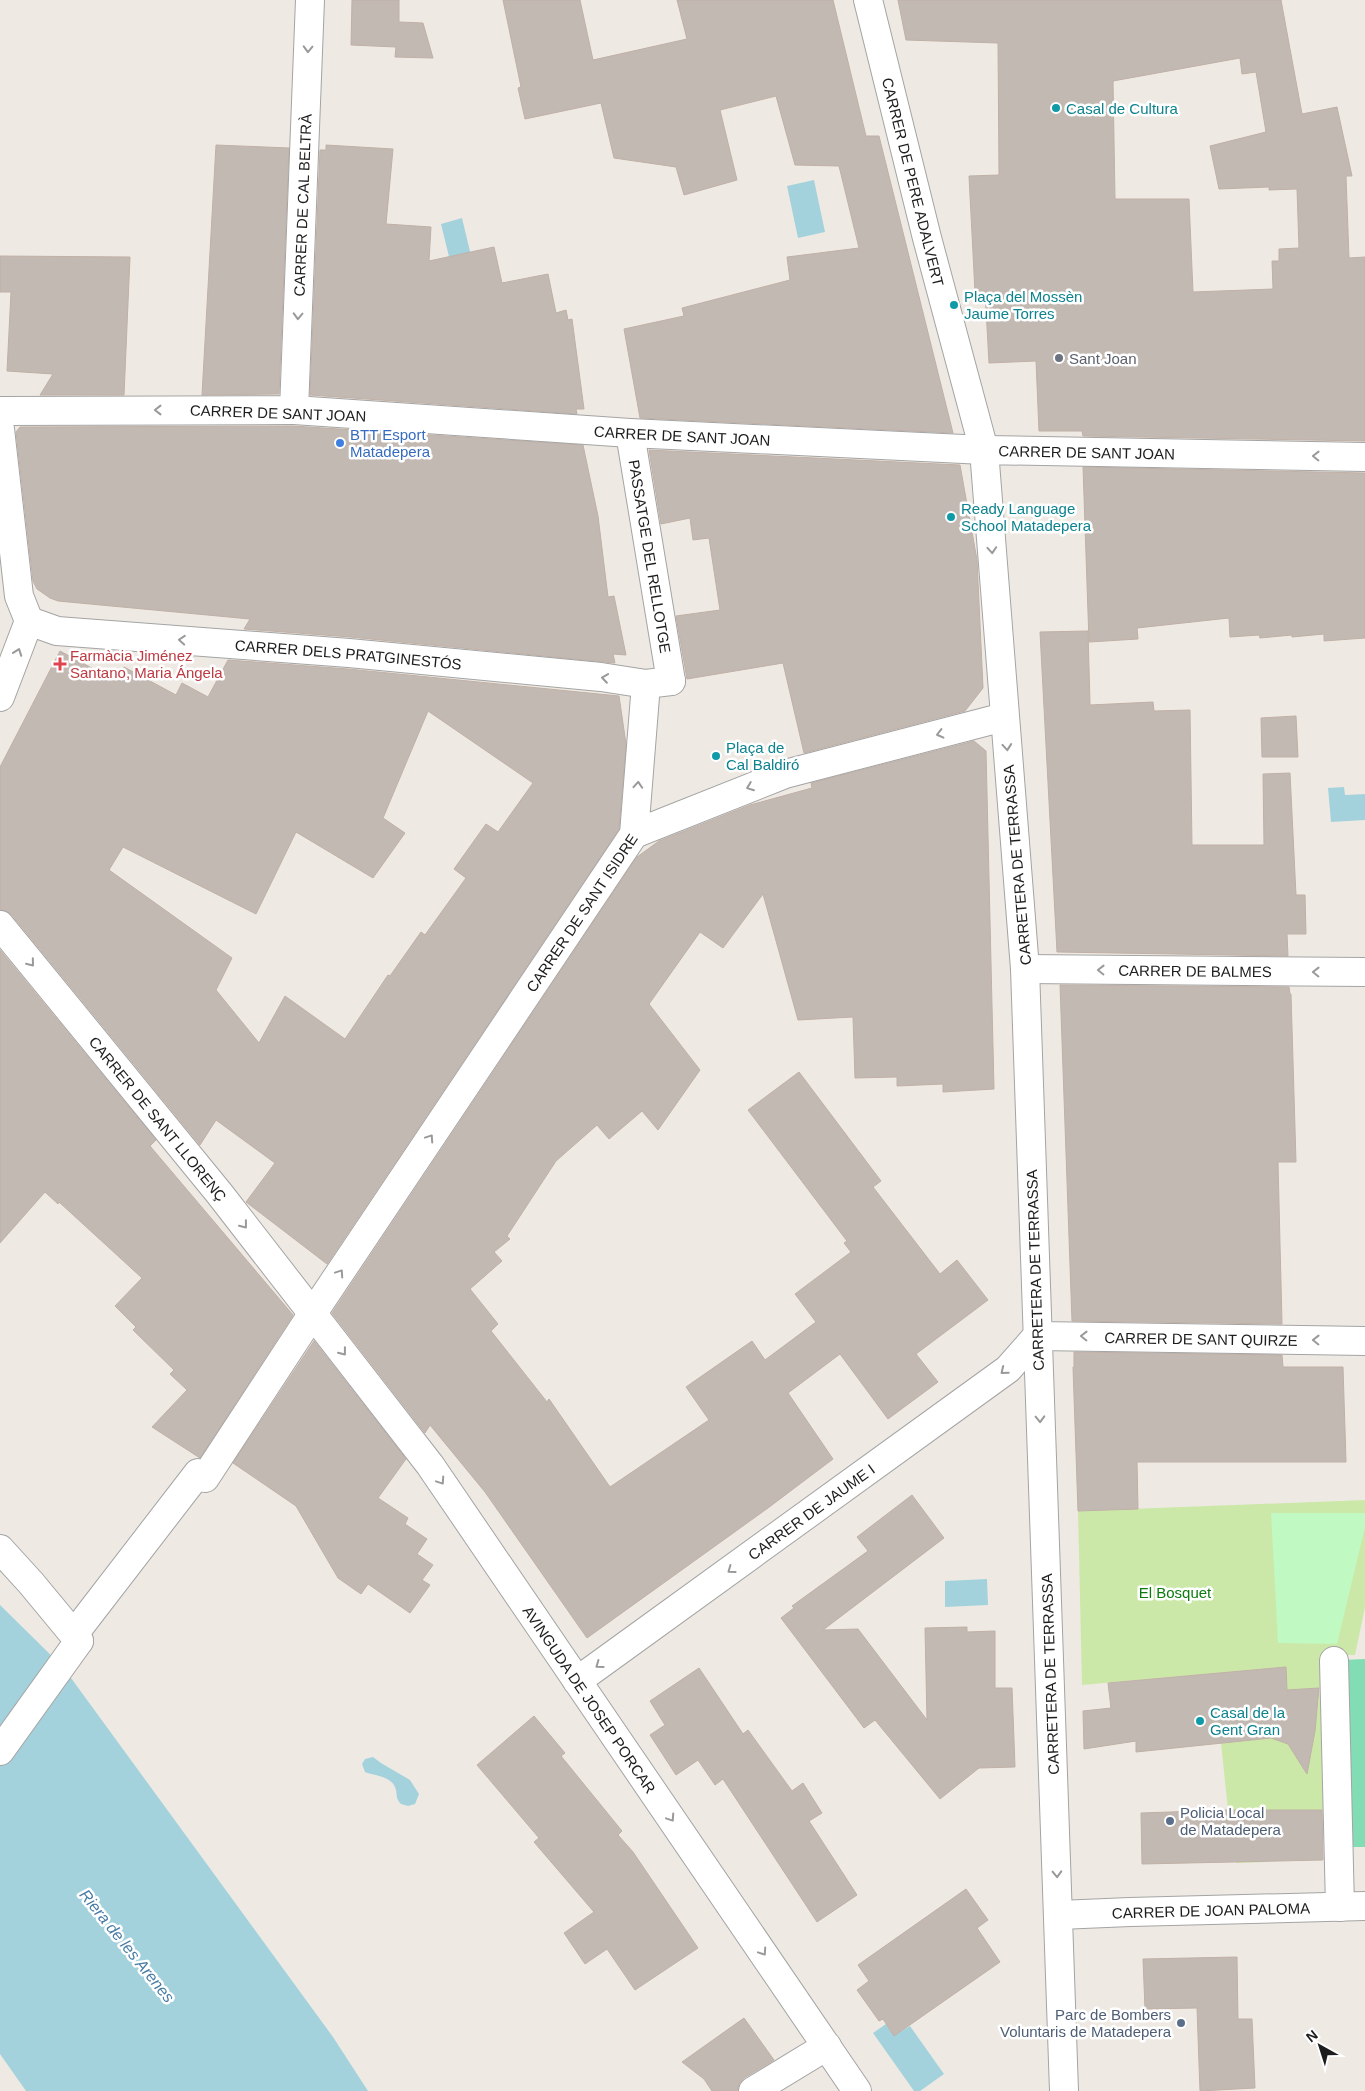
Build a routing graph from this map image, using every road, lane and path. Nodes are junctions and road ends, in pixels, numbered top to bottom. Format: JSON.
{"nodes":[{"id":1,"x":310,"y":0,"type":"edge"},
{"id":2,"x":868,"y":0,"type":"edge"},
{"id":3,"x":294,"y":410,"type":"junction"},
{"id":4,"x":0,"y":411,"type":"edge"},
{"id":5,"x":0,"y":429,"type":"edge"},
{"id":6,"x":630,"y":433,"type":"junction"},
{"id":7,"x":984,"y":450,"type":"junction"},
{"id":8,"x":1365,"y":457,"type":"edge"},
{"id":9,"x":29,"y":621,"type":"junction"},
{"id":10,"x":658,"y":682,"type":"junction"},
{"id":11,"x":0,"y":697,"type":"edge"},
{"id":12,"x":1004,"y":717,"type":"junction"},
{"id":13,"x":634,"y":834,"type":"junction"},
{"id":14,"x":0,"y":925,"type":"edge"},
{"id":15,"x":1025,"y":969,"type":"junction"},
{"id":16,"x":1365,"y":972,"type":"edge"},
{"id":17,"x":313,"y":1313,"type":"junction"},
{"id":18,"x":1036,"y":1336,"type":"junction"},
{"id":19,"x":1365,"y":1341,"type":"edge"},
{"id":20,"x":0,"y":1550,"type":"edge"},
{"id":21,"x":76,"y":1638,"type":"junction"},
{"id":22,"x":1334,"y":1661,"type":"dead end"},
{"id":23,"x":577,"y":1681,"type":"junction"},
{"id":24,"x":0,"y":1751,"type":"edge"},
{"id":25,"x":1352,"y":1906,"type":"edge"},
{"id":26,"x":1059,"y":1915,"type":"junction"},
{"id":27,"x":827,"y":2046,"type":"junction"},
{"id":28,"x":753,"y":2091,"type":"edge"},
{"id":29,"x":857,"y":2091,"type":"edge"},
{"id":30,"x":1064,"y":2091,"type":"edge"}],
"edges":[{"from":1,"to":3,"type":"street","name":"CARRER DE CAL BELTRÀ","one_way":true},
{"from":2,"to":7,"type":"street","name":"CARRER DE PERE ADALVERT"},
{"from":3,"to":4,"type":"street","name":"CARRER DE SANT JOAN","one_way":true},
{"from":3,"to":6,"type":"street","name":"CARRER DE SANT JOAN"},
{"from":5,"to":9,"type":"street"},
{"from":6,"to":7,"type":"street","name":"CARRER DE SANT JOAN"},
{"from":6,"to":10,"type":"street","name":"PASSATGE DEL RELLOTGE"},
{"from":8,"to":7,"type":"street","name":"CARRER DE SANT JOAN","one_way":true},
{"from":7,"to":12,"type":"street","name":"CARRETERA DE TERRASSA","one_way":true},
{"from":10,"to":9,"type":"street","name":"CARRER DELS PRATGINESTÓS","one_way":true},
{"from":11,"to":9,"type":"street","one_way":true},
{"from":13,"to":10,"type":"street","one_way":true},
{"from":12,"to":13,"type":"street","name":"CARRER DE SANT ISIDRE","one_way":true},
{"from":12,"to":15,"type":"street","name":"CARRETERA DE TERRASSA","one_way":true},
{"from":17,"to":13,"type":"street","name":"CARRER DE SANT ISIDRE","one_way":true},
{"from":14,"to":17,"type":"street","name":"CARRER DE SANT LLORENÇ","one_way":true},
{"from":16,"to":15,"type":"street","name":"CARRER DE BALMES","one_way":true},
{"from":15,"to":18,"type":"street","name":"CARRETERA DE TERRASSA"},
{"from":17,"to":21,"type":"street","name":"CARRER DE SANT ISIDRE"},
{"from":17,"to":23,"type":"street","name":"AVINGUDA DE JOSEP PORCAR","one_way":true},
{"from":19,"to":18,"type":"street","name":"CARRER DE SANT QUIRZE","one_way":true},
{"from":18,"to":23,"type":"street","name":"CARRER DE JAUME I","one_way":true},
{"from":18,"to":26,"type":"street","name":"CARRETERA DE TERRASSA","one_way":true},
{"from":20,"to":21,"type":"street"},
{"from":21,"to":24,"type":"street"},
{"from":22,"to":25,"type":"street"},
{"from":23,"to":27,"type":"street","name":"AVINGUDA DE JOSEP PORCAR","one_way":true},
{"from":25,"to":26,"type":"street","name":"CARRER DE JOAN PALOMA"},
{"from":26,"to":30,"type":"street","name":"CARRETERA DE TERRASSA"},
{"from":27,"to":28,"type":"street"},
{"from":27,"to":29,"type":"street","name":"AVINGUDA DE JOSEP PORCAR"}]}
